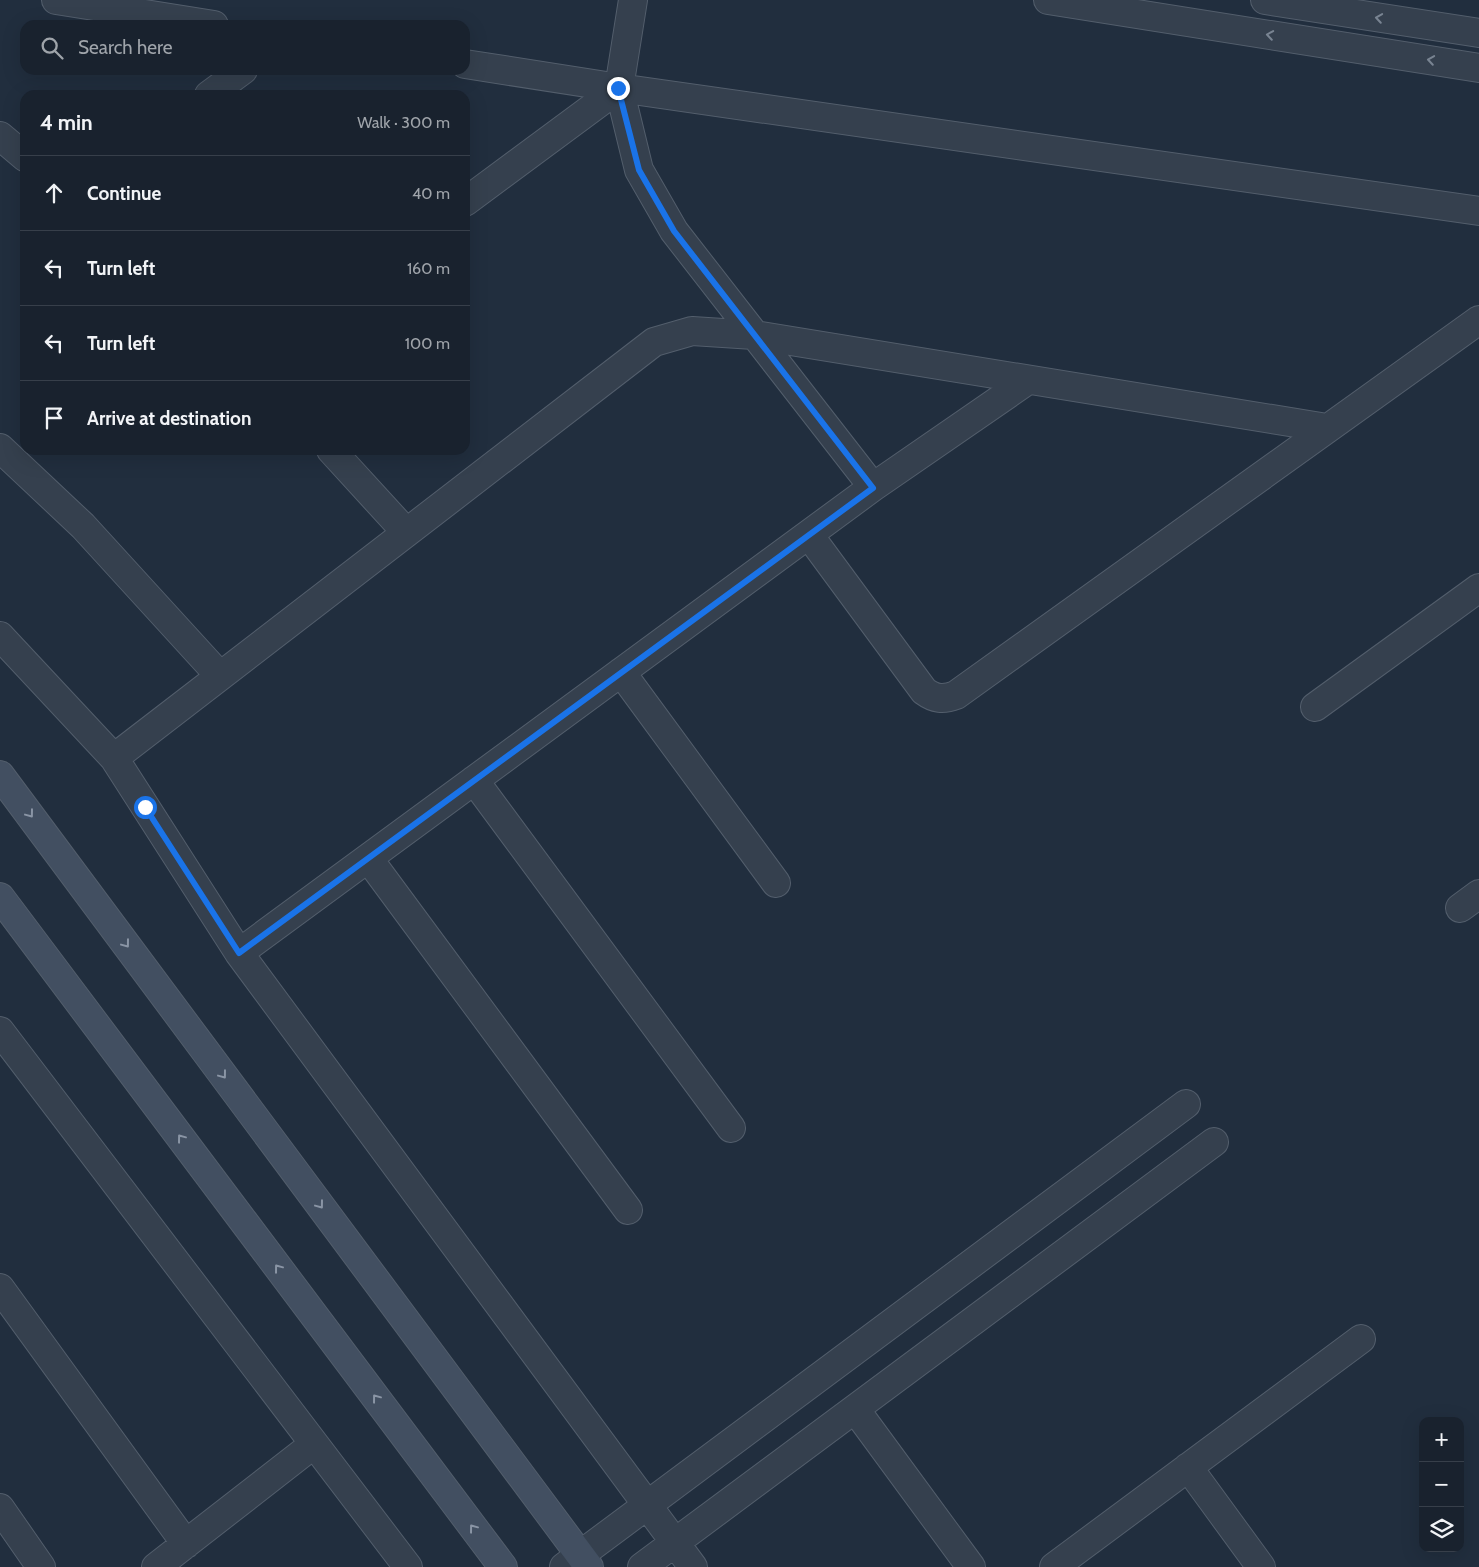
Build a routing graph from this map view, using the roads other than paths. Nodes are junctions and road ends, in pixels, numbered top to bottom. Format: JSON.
{"nodes":[{"id":1,"x":56,"y":0,"type":"edge"},
{"id":2,"x":633,"y":0,"type":"edge"},
{"id":3,"x":1048,"y":0,"type":"edge"},
{"id":4,"x":1265,"y":0,"type":"edge"},
{"id":5,"x":182,"y":20,"type":"edge"},
{"id":6,"x":1479,"y":33,"type":"edge"},
{"id":7,"x":470,"y":65,"type":"edge"},
{"id":8,"x":1479,"y":68,"type":"edge"},
{"id":9,"x":236,"y":75,"type":"edge"},
{"id":10,"x":618,"y":88,"type":"junction"},
{"id":11,"x":216,"y":90,"type":"edge"},
{"id":12,"x":0,"y":136,"type":"edge"},
{"id":13,"x":20,"y":153,"type":"edge"},
{"id":14,"x":470,"y":198,"type":"edge"},
{"id":15,"x":1479,"y":211,"type":"edge"},
{"id":16,"x":1479,"y":320,"type":"edge"},
{"id":17,"x":754,"y":335,"type":"junction"},
{"id":18,"x":1028,"y":380,"type":"junction"},
{"id":19,"x":1328,"y":428,"type":"junction"},
{"id":20,"x":0,"y":448,"type":"edge"},
{"id":21,"x":336,"y":455,"type":"edge"},
{"id":22,"x":873,"y":488,"type":"junction"},
{"id":23,"x":406,"y":532,"type":"junction"},
{"id":24,"x":809,"y":535,"type":"junction"},
{"id":25,"x":1479,"y":588,"type":"edge"},
{"id":26,"x":0,"y":636,"type":"edge"},
{"id":27,"x":620,"y":672,"type":"junction"},
{"id":28,"x":220,"y":676,"type":"junction"},
{"id":29,"x":1315,"y":707,"type":"dead end"},
{"id":30,"x":114,"y":758,"type":"junction"},
{"id":31,"x":0,"y":775,"type":"edge"},
{"id":32,"x":474,"y":780,"type":"junction"},
{"id":33,"x":368,"y":858,"type":"junction"},
{"id":34,"x":776,"y":883,"type":"dead end"},
{"id":35,"x":0,"y":897,"type":"edge"},
{"id":36,"x":239,"y":953,"type":"junction"},
{"id":37,"x":0,"y":1031,"type":"edge"},
{"id":38,"x":1186,"y":1104,"type":"dead end"},
{"id":39,"x":731,"y":1128,"type":"dead end"},
{"id":40,"x":1214,"y":1142,"type":"dead end"},
{"id":41,"x":628,"y":1210,"type":"dead end"},
{"id":42,"x":0,"y":1288,"type":"edge"},
{"id":43,"x":1362,"y":1339,"type":"dead end"},
{"id":44,"x":855,"y":1409,"type":"junction"},
{"id":45,"x":314,"y":1444,"type":"junction"},
{"id":46,"x":1188,"y":1467,"type":"junction"},
{"id":47,"x":647,"y":1505,"type":"junction"},
{"id":48,"x":0,"y":1508,"type":"edge"},
{"id":49,"x":675,"y":1543,"type":"junction"},
{"id":50,"x":186,"y":1544,"type":"junction"},
{"id":51,"x":577,"y":1563,"type":"edge"},
{"id":52,"x":158,"y":1566,"type":"edge"},
{"id":53,"x":41,"y":1567,"type":"edge"},
{"id":54,"x":408,"y":1567,"type":"edge"},
{"id":55,"x":503,"y":1567,"type":"edge"},
{"id":56,"x":642,"y":1567,"type":"edge"},
{"id":57,"x":693,"y":1567,"type":"edge"},
{"id":58,"x":972,"y":1567,"type":"edge"},
{"id":59,"x":1054,"y":1567,"type":"edge"},
{"id":60,"x":1261,"y":1567,"type":"edge"}],
"edges":[{"from":1,"to":5,"type":"street"},
{"from":2,"to":10,"type":"street"},
{"from":8,"to":3,"type":"street","one_way":true},
{"from":6,"to":4,"type":"street","one_way":true},
{"from":7,"to":10,"type":"street"},
{"from":9,"to":11,"type":"street"},
{"from":10,"to":14,"type":"street"},
{"from":10,"to":15,"type":"street"},
{"from":10,"to":17,"type":"street"},
{"from":12,"to":13,"type":"street"},
{"from":16,"to":19,"type":"street"},
{"from":17,"to":18,"type":"street"},
{"from":17,"to":22,"type":"street"},
{"from":17,"to":23,"type":"street"},
{"from":18,"to":19,"type":"street"},
{"from":18,"to":22,"type":"street"},
{"from":19,"to":24,"type":"street"},
{"from":20,"to":28,"type":"street"},
{"from":21,"to":23,"type":"street"},
{"from":22,"to":24,"type":"street"},
{"from":23,"to":28,"type":"street"},
{"from":24,"to":27,"type":"street"},
{"from":25,"to":29,"type":"street"},
{"from":26,"to":30,"type":"street"},
{"from":27,"to":32,"type":"street"},
{"from":27,"to":34,"type":"street"},
{"from":28,"to":30,"type":"street"},
{"from":30,"to":36,"type":"street"},
{"from":31,"to":51,"type":"main road","one_way":true},
{"from":32,"to":33,"type":"street"},
{"from":32,"to":39,"type":"street"},
{"from":33,"to":36,"type":"street"},
{"from":33,"to":41,"type":"street"},
{"from":55,"to":35,"type":"main road","one_way":true},
{"from":36,"to":47,"type":"street"},
{"from":37,"to":45,"type":"street"},
{"from":38,"to":47,"type":"street"},
{"from":40,"to":44,"type":"street"},
{"from":42,"to":50,"type":"street"},
{"from":43,"to":46,"type":"street"},
{"from":44,"to":49,"type":"street"},
{"from":44,"to":58,"type":"street"},
{"from":45,"to":50,"type":"street"},
{"from":45,"to":54,"type":"street"},
{"from":46,"to":59,"type":"street"},
{"from":46,"to":60,"type":"street"},
{"from":47,"to":49,"type":"street"},
{"from":47,"to":51,"type":"street"},
{"from":48,"to":53,"type":"street"},
{"from":49,"to":56,"type":"street"},
{"from":49,"to":57,"type":"street"},
{"from":50,"to":52,"type":"street"}]}
